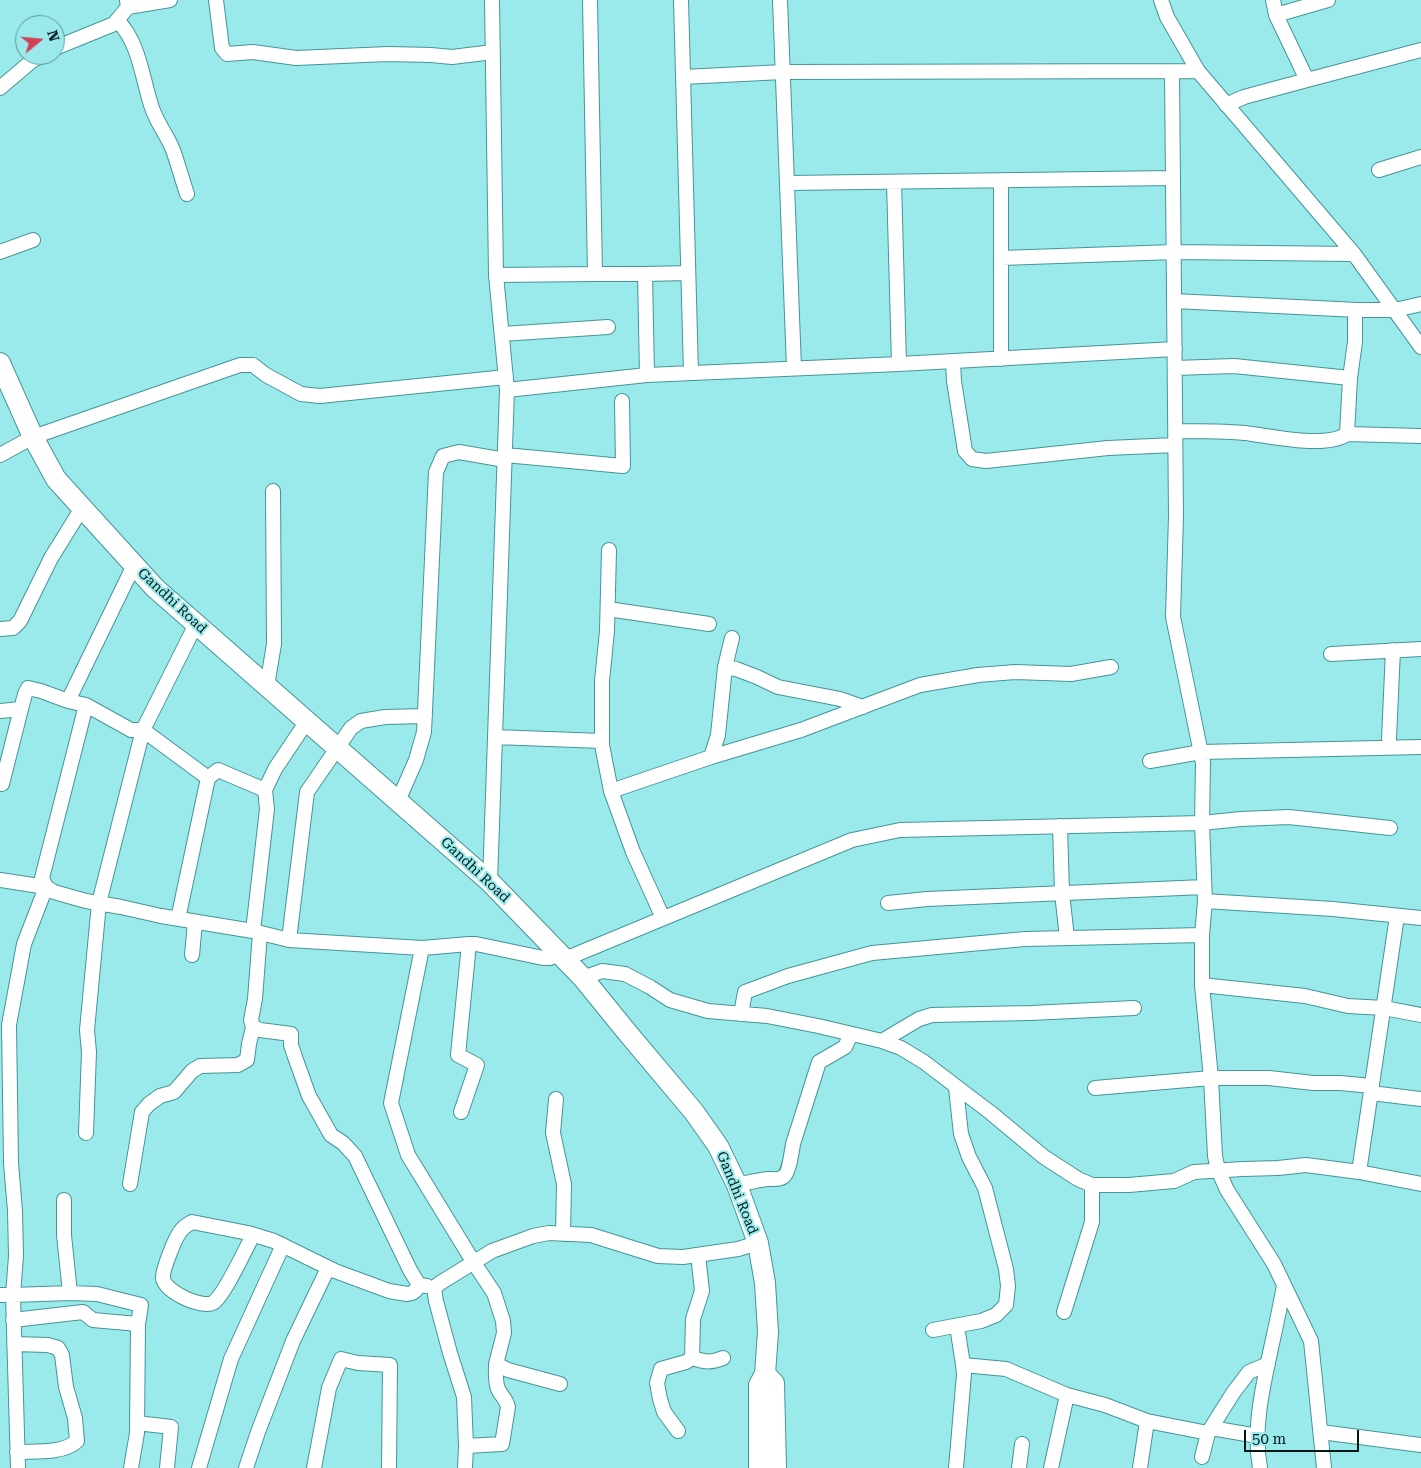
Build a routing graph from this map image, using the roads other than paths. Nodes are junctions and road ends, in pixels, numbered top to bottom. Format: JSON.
{"nodes":[{"id":1,"x":170,"y":0,"type":"edge"},
{"id":2,"x":216,"y":0,"type":"edge"},
{"id":3,"x":492,"y":0,"type":"edge"},
{"id":4,"x":590,"y":0,"type":"edge"},
{"id":5,"x":681,"y":0,"type":"edge"},
{"id":6,"x":780,"y":0,"type":"edge"},
{"id":7,"x":1161,"y":0,"type":"edge"},
{"id":8,"x":1273,"y":0,"type":"edge"},
{"id":9,"x":1328,"y":0,"type":"edge"},
{"id":10,"x":127,"y":4,"type":"edge"},
{"id":11,"x":1276,"y":14,"type":"junction"},
{"id":12,"x":117,"y":20,"type":"junction"},
{"id":13,"x":65,"y":44,"type":"edge"},
{"id":14,"x":1421,"y":50,"type":"edge"},
{"id":15,"x":493,"y":52,"type":"junction"},
{"id":16,"x":27,"y":65,"type":"edge"},
{"id":17,"x":1198,"y":71,"type":"junction"},
{"id":18,"x":783,"y":72,"type":"junction"},
{"id":19,"x":1172,"y":72,"type":"junction"},
{"id":20,"x":683,"y":78,"type":"junction"},
{"id":21,"x":1307,"y":80,"type":"junction"},
{"id":22,"x":0,"y":88,"type":"edge"},
{"id":23,"x":1226,"y":105,"type":"junction"},
{"id":24,"x":1421,"y":156,"type":"edge"},
{"id":25,"x":1379,"y":170,"type":"dead end"},
{"id":26,"x":1173,"y":178,"type":"junction"},
{"id":27,"x":1001,"y":180,"type":"junction"},
{"id":28,"x":894,"y":182,"type":"junction"},
{"id":29,"x":787,"y":183,"type":"junction"},
{"id":30,"x":187,"y":194,"type":"dead end"},
{"id":31,"x":33,"y":240,"type":"dead end"},
{"id":32,"x":0,"y":252,"type":"edge"},
{"id":33,"x":1174,"y":252,"type":"junction"},
{"id":34,"x":1354,"y":254,"type":"junction"},
{"id":35,"x":1000,"y":258,"type":"junction"},
{"id":36,"x":688,"y":273,"type":"junction"},
{"id":37,"x":595,"y":274,"type":"junction"},
{"id":38,"x":645,"y":274,"type":"junction"},
{"id":39,"x":496,"y":275,"type":"junction"},
{"id":40,"x":1174,"y":301,"type":"junction"},
{"id":41,"x":1421,"y":304,"type":"edge"},
{"id":42,"x":1355,"y":310,"type":"junction"},
{"id":43,"x":1395,"y":310,"type":"junction"},
{"id":44,"x":608,"y":327,"type":"dead end"},
{"id":45,"x":502,"y":334,"type":"junction"},
{"id":46,"x":1421,"y":347,"type":"edge"},
{"id":47,"x":1175,"y":349,"type":"junction"},
{"id":48,"x":1000,"y":359,"type":"junction"},
{"id":49,"x":952,"y":361,"type":"junction"},
{"id":50,"x":0,"y":363,"type":"edge"},
{"id":51,"x":899,"y":364,"type":"junction"},
{"id":52,"x":794,"y":368,"type":"junction"},
{"id":53,"x":1175,"y":368,"type":"junction"},
{"id":54,"x":691,"y":373,"type":"junction"},
{"id":55,"x":647,"y":374,"type":"junction"},
{"id":56,"x":1350,"y":378,"type":"junction"},
{"id":57,"x":507,"y":384,"type":"junction"},
{"id":58,"x":622,"y":401,"type":"dead end"},
{"id":59,"x":1176,"y":431,"type":"junction"},
{"id":60,"x":1348,"y":434,"type":"junction"},
{"id":61,"x":1421,"y":436,"type":"edge"},
{"id":62,"x":33,"y":437,"type":"junction"},
{"id":63,"x":1176,"y":445,"type":"junction"},
{"id":64,"x":0,"y":455,"type":"edge"},
{"id":65,"x":505,"y":457,"type":"junction"},
{"id":66,"x":273,"y":491,"type":"dead end"},
{"id":67,"x":82,"y":508,"type":"junction"},
{"id":68,"x":609,"y":550,"type":"dead end"},
{"id":69,"x":134,"y":565,"type":"junction"},
{"id":70,"x":608,"y":609,"type":"junction"},
{"id":71,"x":196,"y":624,"type":"junction"},
{"id":72,"x":709,"y":624,"type":"dead end"},
{"id":73,"x":0,"y":629,"type":"edge"},
{"id":74,"x":732,"y":638,"type":"dead end"},
{"id":75,"x":1421,"y":649,"type":"edge"},
{"id":76,"x":1392,"y":650,"type":"junction"},
{"id":77,"x":1331,"y":654,"type":"dead end"},
{"id":78,"x":726,"y":667,"type":"junction"},
{"id":79,"x":1111,"y":667,"type":"dead end"},
{"id":80,"x":267,"y":686,"type":"junction"},
{"id":81,"x":68,"y":701,"type":"junction"},
{"id":82,"x":86,"y":705,"type":"junction"},
{"id":83,"x":863,"y":706,"type":"junction"},
{"id":84,"x":21,"y":709,"type":"junction"},
{"id":85,"x":0,"y":711,"type":"edge"},
{"id":86,"x":425,"y":716,"type":"junction"},
{"id":87,"x":308,"y":721,"type":"junction"},
{"id":88,"x":143,"y":730,"type":"junction"},
{"id":89,"x":495,"y":736,"type":"junction"},
{"id":90,"x":1388,"y":739,"type":"dead end"},
{"id":91,"x":602,"y":741,"type":"junction"},
{"id":92,"x":1421,"y":747,"type":"edge"},
{"id":93,"x":338,"y":748,"type":"junction"},
{"id":94,"x":1201,"y":752,"type":"junction"},
{"id":95,"x":711,"y":757,"type":"junction"},
{"id":96,"x":1150,"y":761,"type":"dead end"},
{"id":97,"x":208,"y":778,"type":"junction"},
{"id":98,"x":2,"y":784,"type":"dead end"},
{"id":99,"x":265,"y":790,"type":"junction"},
{"id":100,"x":611,"y":791,"type":"junction"},
{"id":101,"x":398,"y":801,"type":"junction"},
{"id":102,"x":1202,"y":823,"type":"junction"},
{"id":103,"x":1060,"y":826,"type":"junction"},
{"id":104,"x":1390,"y":828,"type":"dead end"},
{"id":105,"x":0,"y":880,"type":"edge"},
{"id":106,"x":490,"y":882,"type":"junction"},
{"id":107,"x":46,"y":887,"type":"junction"},
{"id":108,"x":1062,"y":893,"type":"junction"},
{"id":109,"x":1205,"y":894,"type":"junction"},
{"id":110,"x":888,"y":903,"type":"dead end"},
{"id":111,"x":99,"y":904,"type":"junction"},
{"id":112,"x":1397,"y":916,"type":"junction"},
{"id":113,"x":663,"y":918,"type":"junction"},
{"id":114,"x":1421,"y":918,"type":"edge"},
{"id":115,"x":178,"y":919,"type":"junction"},
{"id":116,"x":195,"y":922,"type":"junction"},
{"id":117,"x":256,"y":932,"type":"junction"},
{"id":118,"x":1202,"y":935,"type":"junction"},
{"id":119,"x":1067,"y":938,"type":"junction"},
{"id":120,"x":289,"y":940,"type":"junction"},
{"id":121,"x":469,"y":944,"type":"junction"},
{"id":122,"x":422,"y":948,"type":"junction"},
{"id":123,"x":192,"y":955,"type":"dead end"},
{"id":124,"x":562,"y":956,"type":"junction"},
{"id":125,"x":583,"y":978,"type":"junction"},
{"id":126,"x":1202,"y":985,"type":"junction"},
{"id":127,"x":1134,"y":1008,"type":"dead end"},
{"id":128,"x":1384,"y":1008,"type":"junction"},
{"id":129,"x":741,"y":1014,"type":"junction"},
{"id":130,"x":1421,"y":1015,"type":"edge"},
{"id":131,"x":253,"y":1027,"type":"junction"},
{"id":132,"x":851,"y":1034,"type":"junction"},
{"id":133,"x":882,"y":1041,"type":"junction"},
{"id":134,"x":1210,"y":1078,"type":"junction"},
{"id":135,"x":956,"y":1088,"type":"junction"},
{"id":136,"x":1095,"y":1088,"type":"dead end"},
{"id":137,"x":1371,"y":1089,"type":"junction"},
{"id":138,"x":556,"y":1099,"type":"dead end"},
{"id":139,"x":1421,"y":1099,"type":"edge"},
{"id":140,"x":461,"y":1112,"type":"dead end"},
{"id":141,"x":86,"y":1133,"type":"dead end"},
{"id":142,"x":1218,"y":1170,"type":"junction"},
{"id":143,"x":1359,"y":1172,"type":"junction"},
{"id":144,"x":130,"y":1184,"type":"dead end"},
{"id":145,"x":1421,"y":1184,"type":"edge"},
{"id":146,"x":737,"y":1185,"type":"junction"},
{"id":147,"x":1092,"y":1185,"type":"junction"},
{"id":148,"x":64,"y":1200,"type":"dead end"},
{"id":149,"x":563,"y":1234,"type":"junction"},
{"id":150,"x":253,"y":1235,"type":"junction"},
{"id":151,"x":758,"y":1243,"type":"junction"},
{"id":152,"x":283,"y":1245,"type":"junction"},
{"id":153,"x":698,"y":1255,"type":"junction"},
{"id":154,"x":474,"y":1263,"type":"junction"},
{"id":155,"x":328,"y":1268,"type":"junction"},
{"id":156,"x":419,"y":1285,"type":"junction"},
{"id":157,"x":1284,"y":1285,"type":"junction"},
{"id":158,"x":434,"y":1288,"type":"junction"},
{"id":159,"x":70,"y":1293,"type":"junction"},
{"id":160,"x":6,"y":1295,"type":"edge"},
{"id":161,"x":1064,"y":1312,"type":"dead end"},
{"id":162,"x":14,"y":1320,"type":"junction"},
{"id":163,"x":138,"y":1324,"type":"junction"},
{"id":164,"x":957,"y":1326,"type":"junction"},
{"id":165,"x":933,"y":1330,"type":"dead end"},
{"id":166,"x":14,"y":1344,"type":"junction"},
{"id":167,"x":692,"y":1358,"type":"junction"},
{"id":168,"x":723,"y":1358,"type":"dead end"},
{"id":169,"x":496,"y":1364,"type":"junction"},
{"id":170,"x":1268,"y":1364,"type":"junction"},
{"id":171,"x":963,"y":1365,"type":"junction"},
{"id":172,"x":765,"y":1374,"type":"junction"},
{"id":173,"x":560,"y":1384,"type":"dead end"},
{"id":174,"x":1067,"y":1395,"type":"junction"},
{"id":175,"x":1147,"y":1422,"type":"junction"},
{"id":176,"x":137,"y":1423,"type":"junction"},
{"id":177,"x":1209,"y":1430,"type":"junction"},
{"id":178,"x":678,"y":1431,"type":"dead end"},
{"id":179,"x":1321,"y":1432,"type":"junction"},
{"id":180,"x":1258,"y":1436,"type":"junction"},
{"id":181,"x":1022,"y":1444,"type":"dead end"},
{"id":182,"x":1421,"y":1445,"type":"edge"},
{"id":183,"x":466,"y":1446,"type":"junction"},
{"id":184,"x":17,"y":1452,"type":"junction"},
{"id":185,"x":1202,"y":1457,"type":"dead end"},
{"id":186,"x":18,"y":1468,"type":"edge"},
{"id":187,"x":131,"y":1468,"type":"edge"},
{"id":188,"x":167,"y":1468,"type":"edge"},
{"id":189,"x":199,"y":1468,"type":"edge"},
{"id":190,"x":246,"y":1468,"type":"edge"},
{"id":191,"x":314,"y":1468,"type":"edge"},
{"id":192,"x":389,"y":1468,"type":"edge"},
{"id":193,"x":464,"y":1468,"type":"edge"},
{"id":194,"x":759,"y":1468,"type":"edge"},
{"id":195,"x":776,"y":1468,"type":"edge"},
{"id":196,"x":956,"y":1468,"type":"edge"},
{"id":197,"x":1018,"y":1468,"type":"edge"},
{"id":198,"x":1051,"y":1468,"type":"edge"},
{"id":199,"x":1140,"y":1468,"type":"edge"},
{"id":200,"x":1260,"y":1468,"type":"edge"},
{"id":201,"x":1324,"y":1468,"type":"edge"}],
"edges":[{"from":1,"to":10,"type":"street"},
{"from":2,"to":15,"type":"street"},
{"from":3,"to":15,"type":"street"},
{"from":4,"to":37,"type":"street"},
{"from":5,"to":20,"type":"street"},
{"from":6,"to":18,"type":"street"},
{"from":7,"to":17,"type":"street"},
{"from":8,"to":11,"type":"street"},
{"from":9,"to":11,"type":"street"},
{"from":10,"to":12,"type":"street"},
{"from":11,"to":21,"type":"street"},
{"from":12,"to":13,"type":"street"},
{"from":12,"to":30,"type":"street"},
{"from":14,"to":21,"type":"street"},
{"from":15,"to":39,"type":"street"},
{"from":16,"to":22,"type":"street"},
{"from":17,"to":19,"type":"street"},
{"from":17,"to":23,"type":"street"},
{"from":18,"to":19,"type":"street"},
{"from":18,"to":20,"type":"street"},
{"from":18,"to":29,"type":"street"},
{"from":19,"to":26,"type":"street"},
{"from":20,"to":36,"type":"street"},
{"from":21,"to":23,"type":"street"},
{"from":23,"to":34,"type":"street"},
{"from":24,"to":25,"type":"street"},
{"from":26,"to":27,"type":"street"},
{"from":26,"to":33,"type":"street"},
{"from":27,"to":28,"type":"street"},
{"from":27,"to":35,"type":"street"},
{"from":28,"to":29,"type":"street"},
{"from":28,"to":51,"type":"street"},
{"from":29,"to":52,"type":"street"},
{"from":31,"to":32,"type":"street"},
{"from":33,"to":34,"type":"street"},
{"from":33,"to":35,"type":"street"},
{"from":33,"to":40,"type":"street"},
{"from":34,"to":43,"type":"street"},
{"from":35,"to":48,"type":"street"},
{"from":36,"to":38,"type":"street"},
{"from":36,"to":54,"type":"street"},
{"from":37,"to":38,"type":"street"},
{"from":37,"to":39,"type":"street"},
{"from":38,"to":55,"type":"street"},
{"from":39,"to":45,"type":"street"},
{"from":40,"to":42,"type":"street"},
{"from":40,"to":47,"type":"street"},
{"from":41,"to":43,"type":"street"},
{"from":42,"to":43,"type":"street"},
{"from":42,"to":56,"type":"street"},
{"from":43,"to":46,"type":"street"},
{"from":44,"to":45,"type":"street"},
{"from":45,"to":57,"type":"street"},
{"from":47,"to":48,"type":"street"},
{"from":47,"to":53,"type":"street"},
{"from":48,"to":49,"type":"street"},
{"from":49,"to":51,"type":"street"},
{"from":49,"to":63,"type":"street"},
{"from":50,"to":62,"type":"main road","name":"Gandhi Road"},
{"from":51,"to":52,"type":"street"},
{"from":52,"to":54,"type":"street"},
{"from":53,"to":56,"type":"street"},
{"from":53,"to":59,"type":"street"},
{"from":54,"to":55,"type":"street"},
{"from":55,"to":57,"type":"street"},
{"from":56,"to":60,"type":"street"},
{"from":57,"to":62,"type":"street"},
{"from":57,"to":65,"type":"street"},
{"from":58,"to":65,"type":"street"},
{"from":59,"to":60,"type":"street"},
{"from":59,"to":63,"type":"street"},
{"from":60,"to":61,"type":"street"},
{"from":62,"to":64,"type":"street"},
{"from":62,"to":67,"type":"main road","name":"Gandhi Road"},
{"from":63,"to":94,"type":"street"},
{"from":65,"to":86,"type":"street"},
{"from":65,"to":89,"type":"street"},
{"from":66,"to":80,"type":"street"},
{"from":67,"to":69,"type":"main road","name":"Gandhi Road"},
{"from":67,"to":73,"type":"street"},
{"from":68,"to":70,"type":"street"},
{"from":69,"to":71,"type":"main road","name":"Gandhi Road"},
{"from":69,"to":81,"type":"street"},
{"from":70,"to":72,"type":"street"},
{"from":70,"to":91,"type":"street"},
{"from":71,"to":80,"type":"main road","name":"Gandhi Road"},
{"from":71,"to":88,"type":"street"},
{"from":74,"to":78,"type":"street"},
{"from":75,"to":76,"type":"street"},
{"from":76,"to":77,"type":"street"},
{"from":76,"to":90,"type":"street"},
{"from":78,"to":83,"type":"street"},
{"from":78,"to":95,"type":"street"},
{"from":79,"to":83,"type":"street"},
{"from":80,"to":87,"type":"main road","name":"Gandhi Road"},
{"from":81,"to":82,"type":"street"},
{"from":81,"to":84,"type":"street"},
{"from":82,"to":88,"type":"street"},
{"from":82,"to":107,"type":"street"},
{"from":83,"to":95,"type":"street"},
{"from":84,"to":85,"type":"street"},
{"from":84,"to":98,"type":"street"},
{"from":86,"to":93,"type":"street"},
{"from":86,"to":101,"type":"street"},
{"from":87,"to":93,"type":"main road","name":"Gandhi Road"},
{"from":87,"to":99,"type":"street"},
{"from":88,"to":97,"type":"street"},
{"from":88,"to":111,"type":"street"},
{"from":89,"to":91,"type":"street"},
{"from":89,"to":106,"type":"street"},
{"from":91,"to":100,"type":"street"},
{"from":92,"to":94,"type":"street"},
{"from":93,"to":101,"type":"main road","name":"Gandhi Road"},
{"from":93,"to":120,"type":"street"},
{"from":94,"to":96,"type":"street"},
{"from":94,"to":102,"type":"street"},
{"from":95,"to":100,"type":"street"},
{"from":97,"to":99,"type":"street"},
{"from":97,"to":115,"type":"street"},
{"from":99,"to":117,"type":"street"},
{"from":100,"to":113,"type":"street"},
{"from":101,"to":106,"type":"main road","name":"Gandhi Road"},
{"from":102,"to":103,"type":"street"},
{"from":102,"to":104,"type":"street"},
{"from":102,"to":109,"type":"street"},
{"from":103,"to":108,"type":"street"},
{"from":103,"to":113,"type":"street"},
{"from":105,"to":107,"type":"street"},
{"from":106,"to":124,"type":"main road","name":"Gandhi Road"},
{"from":107,"to":111,"type":"street"},
{"from":107,"to":160,"type":"street"},
{"from":108,"to":109,"type":"street"},
{"from":108,"to":110,"type":"street"},
{"from":108,"to":119,"type":"street"},
{"from":109,"to":112,"type":"street"},
{"from":109,"to":118,"type":"street"},
{"from":111,"to":115,"type":"street"},
{"from":111,"to":141,"type":"street"},
{"from":112,"to":114,"type":"street"},
{"from":112,"to":128,"type":"street"},
{"from":113,"to":124,"type":"street"},
{"from":115,"to":116,"type":"street"},
{"from":116,"to":117,"type":"street"},
{"from":116,"to":123,"type":"street"},
{"from":117,"to":120,"type":"street"},
{"from":117,"to":131,"type":"street"},
{"from":118,"to":119,"type":"street"},
{"from":118,"to":126,"type":"street"},
{"from":119,"to":129,"type":"street"},
{"from":120,"to":122,"type":"street"},
{"from":121,"to":122,"type":"street"},
{"from":121,"to":124,"type":"street"},
{"from":121,"to":140,"type":"street"},
{"from":122,"to":154,"type":"street"},
{"from":124,"to":125,"type":"main road","name":"Gandhi Road"},
{"from":125,"to":129,"type":"street"},
{"from":125,"to":146,"type":"main road","name":"Gandhi Road"},
{"from":126,"to":128,"type":"street"},
{"from":126,"to":134,"type":"street"},
{"from":127,"to":133,"type":"street"},
{"from":128,"to":130,"type":"street"},
{"from":128,"to":137,"type":"street"},
{"from":129,"to":132,"type":"street"},
{"from":131,"to":144,"type":"street"},
{"from":131,"to":156,"type":"street"},
{"from":132,"to":133,"type":"street"},
{"from":132,"to":146,"type":"street"},
{"from":133,"to":135,"type":"street"},
{"from":134,"to":136,"type":"street"},
{"from":134,"to":137,"type":"street"},
{"from":134,"to":142,"type":"street"},
{"from":135,"to":147,"type":"street"},
{"from":135,"to":164,"type":"street"},
{"from":137,"to":139,"type":"street"},
{"from":137,"to":143,"type":"street"},
{"from":138,"to":149,"type":"street"},
{"from":142,"to":143,"type":"street"},
{"from":142,"to":147,"type":"street"},
{"from":142,"to":157,"type":"street"},
{"from":143,"to":145,"type":"street"},
{"from":146,"to":151,"type":"main road","name":"Gandhi Road"},
{"from":147,"to":161,"type":"street"},
{"from":148,"to":159,"type":"street"},
{"from":149,"to":153,"type":"street"},
{"from":149,"to":154,"type":"street"},
{"from":150,"to":150,"type":"street"},
{"from":150,"to":152,"type":"street"},
{"from":151,"to":153,"type":"street"},
{"from":151,"to":172,"type":"main road","name":"Gandhi Road"},
{"from":152,"to":155,"type":"street"},
{"from":152,"to":189,"type":"street"},
{"from":153,"to":167,"type":"street"},
{"from":154,"to":158,"type":"street"},
{"from":154,"to":169,"type":"street"},
{"from":155,"to":156,"type":"street"},
{"from":155,"to":190,"type":"street"},
{"from":156,"to":158,"type":"street"},
{"from":157,"to":170,"type":"street"},
{"from":157,"to":179,"type":"street"},
{"from":158,"to":183,"type":"street"},
{"from":159,"to":160,"type":"street"},
{"from":159,"to":163,"type":"street"},
{"from":160,"to":162,"type":"street"},
{"from":162,"to":163,"type":"street"},
{"from":162,"to":166,"type":"street"},
{"from":163,"to":176,"type":"street"},
{"from":164,"to":165,"type":"street"},
{"from":164,"to":171,"type":"street"},
{"from":166,"to":184,"type":"street"},
{"from":166,"to":184,"type":"street"},
{"from":167,"to":168,"type":"street"},
{"from":167,"to":178,"type":"street"},
{"from":169,"to":173,"type":"street"},
{"from":169,"to":183,"type":"street"},
{"from":170,"to":177,"type":"street"},
{"from":170,"to":180,"type":"street"},
{"from":171,"to":174,"type":"street"},
{"from":171,"to":196,"type":"street"},
{"from":172,"to":194,"type":"main road"},
{"from":172,"to":195,"type":"main road","name":"Gandhi Road"},
{"from":174,"to":175,"type":"street"},
{"from":174,"to":198,"type":"street"},
{"from":175,"to":177,"type":"street"},
{"from":175,"to":199,"type":"street"},
{"from":176,"to":187,"type":"street"},
{"from":176,"to":188,"type":"street"},
{"from":177,"to":180,"type":"street"},
{"from":177,"to":185,"type":"street"},
{"from":179,"to":182,"type":"street"},
{"from":179,"to":201,"type":"street"},
{"from":180,"to":200,"type":"street"},
{"from":181,"to":197,"type":"street"},
{"from":183,"to":193,"type":"street"},
{"from":184,"to":186,"type":"street"},
{"from":191,"to":192,"type":"street"}]}
